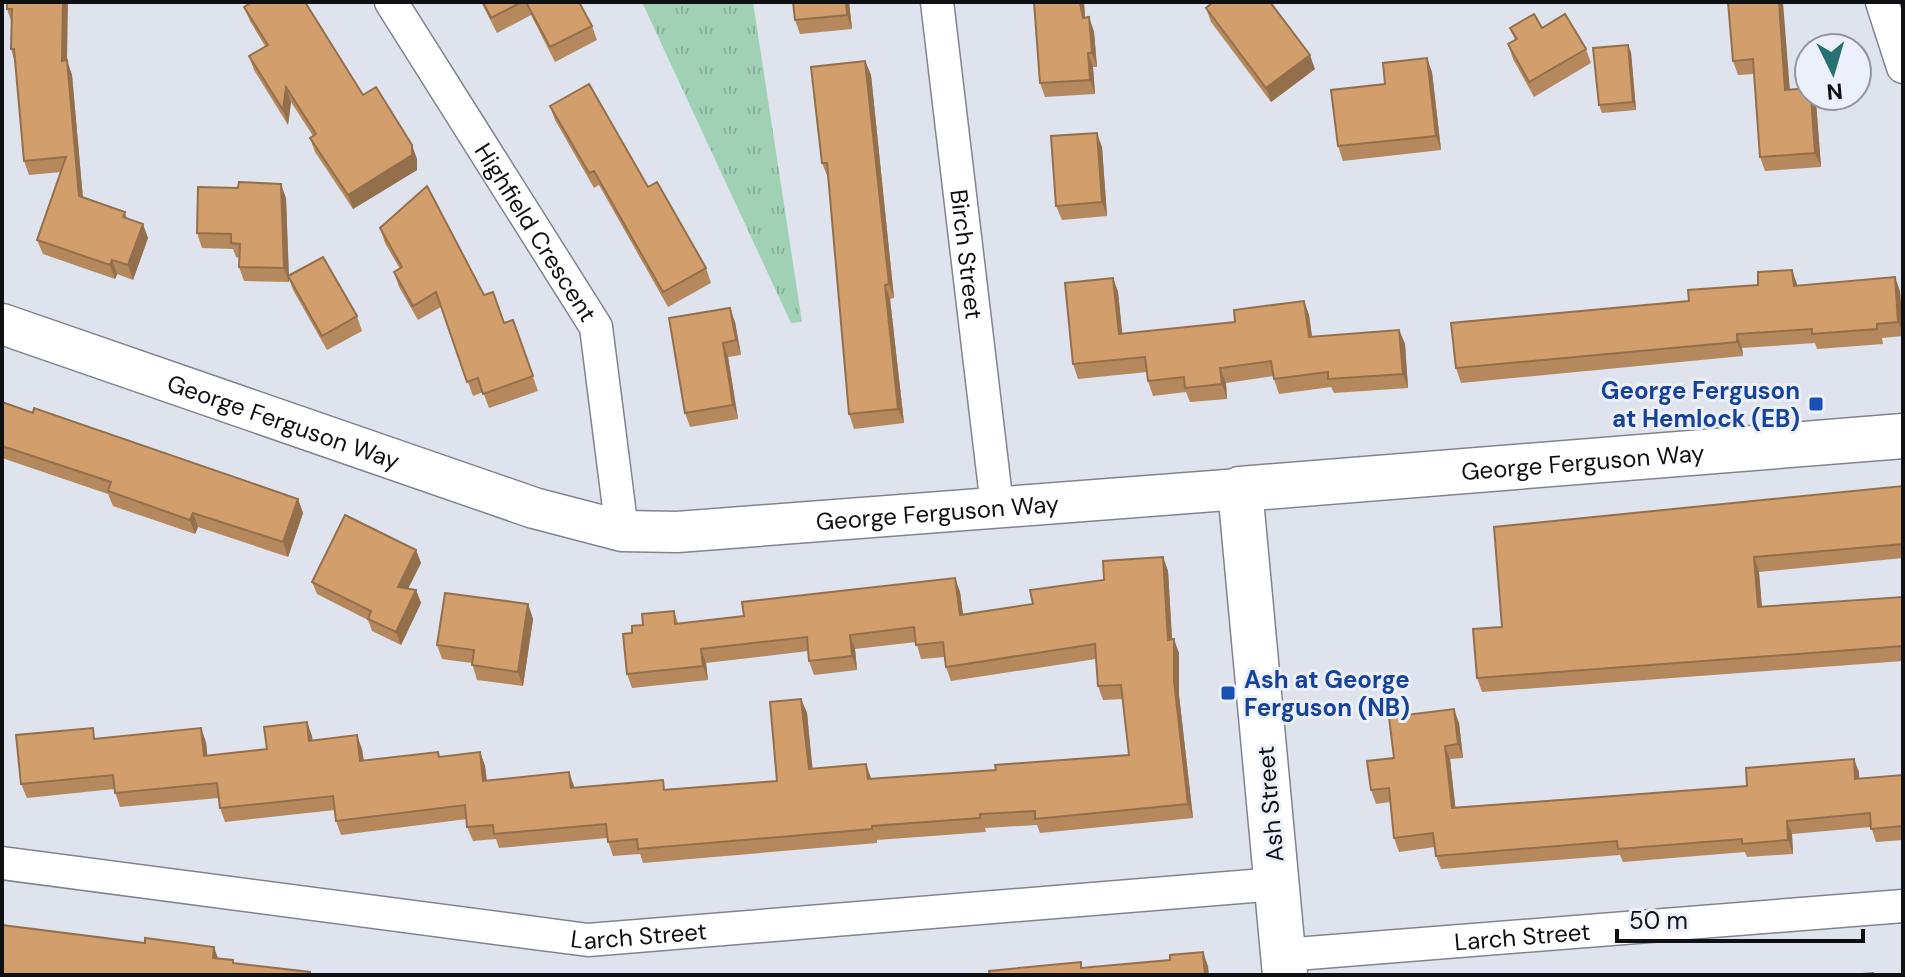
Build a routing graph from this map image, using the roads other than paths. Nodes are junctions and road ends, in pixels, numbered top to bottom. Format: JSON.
{"nodes":[{"id":1,"x":391,"y":2,"type":"edge"},
{"id":2,"x":937,"y":2,"type":"edge"},
{"id":3,"x":1882,"y":2,"type":"edge"},
{"id":4,"x":1903,"y":67,"type":"edge"},
{"id":5,"x":2,"y":324,"type":"edge"},
{"id":6,"x":1903,"y":436,"type":"edge"},
{"id":7,"x":1240,"y":489,"type":"junction"},
{"id":8,"x":997,"y":506,"type":"junction"},
{"id":9,"x":622,"y":531,"type":"junction"},
{"id":10,"x":2,"y":863,"type":"edge"},
{"id":11,"x":1277,"y":884,"type":"junction"},
{"id":12,"x":1903,"y":906,"type":"edge"},
{"id":13,"x":1284,"y":965,"type":"edge"}],
"edges":[{"from":1,"to":9,"type":"street","name":"Highfield Crescent"},
{"from":2,"to":8,"type":"street","name":"Birch Street"},
{"from":3,"to":4,"type":"street"},
{"from":5,"to":9,"type":"street","name":"George Ferguson Way"},
{"from":6,"to":7,"type":"main road","name":"George Ferguson Way"},
{"from":7,"to":8,"type":"street","name":"George Ferguson Way"},
{"from":7,"to":11,"type":"main road","name":"Ash Street"},
{"from":8,"to":9,"type":"street","name":"George Ferguson Way"},
{"from":10,"to":11,"type":"street","name":"Larch Street"},
{"from":11,"to":13,"type":"main road","name":"Ash Street"},
{"from":12,"to":13,"type":"street","name":"Larch Street"}]}
